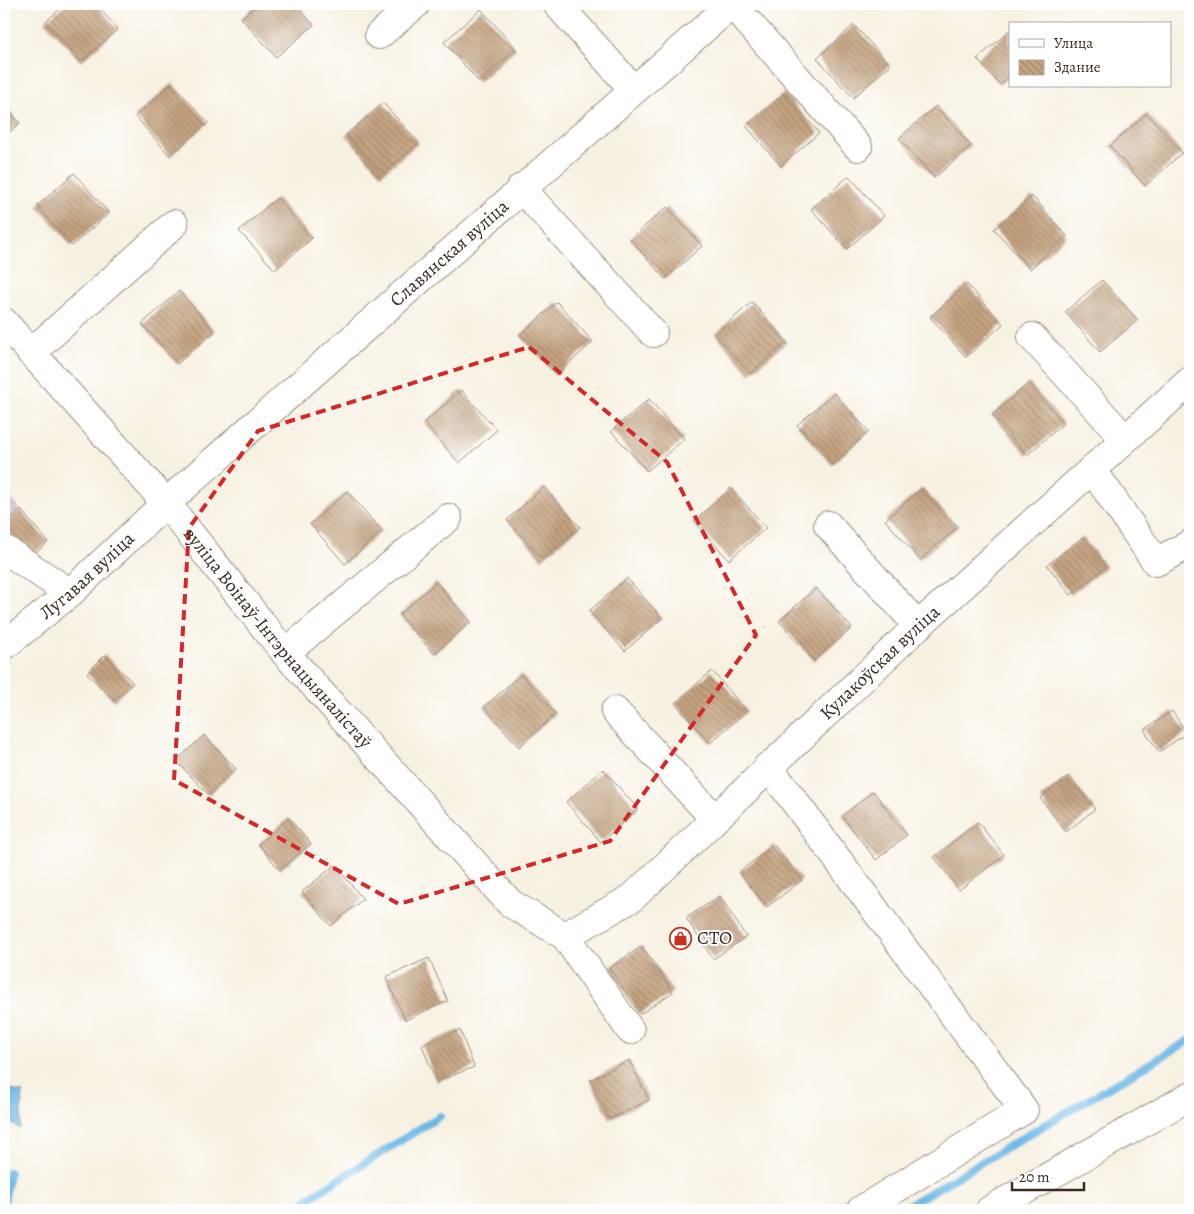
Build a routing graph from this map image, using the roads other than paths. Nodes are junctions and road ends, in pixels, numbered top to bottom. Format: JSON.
{"nodes":[{"id":1,"x":416,"y":4,"type":"edge"},
{"id":2,"x":557,"y":4,"type":"edge"},
{"id":3,"x":732,"y":4,"type":"edge"},
{"id":4,"x":379,"y":35,"type":"dead end"},
{"id":5,"x":633,"y":89,"type":"junction"},
{"id":6,"x":858,"y":147,"type":"dead end"},
{"id":7,"x":521,"y":188,"type":"junction"},
{"id":8,"x":174,"y":224,"type":"dead end"},
{"id":9,"x":4,"y":322,"type":"edge"},
{"id":10,"x":653,"y":333,"type":"dead end"},
{"id":11,"x":1032,"y":337,"type":"dead end"},
{"id":12,"x":31,"y":353,"type":"junction"},
{"id":13,"x":1190,"y":381,"type":"edge"},
{"id":14,"x":1125,"y":439,"type":"junction"},
{"id":15,"x":1097,"y":477,"type":"junction"},
{"id":16,"x":166,"y":503,"type":"junction"},
{"id":17,"x":448,"y":518,"type":"dead end"},
{"id":18,"x":828,"y":525,"type":"dead end"},
{"id":19,"x":1190,"y":544,"type":"edge"},
{"id":20,"x":4,"y":549,"type":"edge"},
{"id":21,"x":70,"y":593,"type":"junction"},
{"id":22,"x":918,"y":626,"type":"junction"},
{"id":23,"x":4,"y":646,"type":"edge"},
{"id":24,"x":285,"y":653,"type":"junction"},
{"id":25,"x":615,"y":712,"type":"dead end"},
{"id":26,"x":768,"y":766,"type":"junction"},
{"id":27,"x":714,"y":818,"type":"junction"},
{"id":28,"x":565,"y":936,"type":"junction"},
{"id":29,"x":630,"y":1030,"type":"dead end"},
{"id":30,"x":1190,"y":1096,"type":"edge"},
{"id":31,"x":861,"y":1210,"type":"edge"},
{"id":32,"x":990,"y":1210,"type":"edge"}],
"edges":[{"from":1,"to":4,"type":"street"},
{"from":2,"to":5,"type":"street"},
{"from":3,"to":5,"type":"street","name":"Славянская вуліца"},
{"from":3,"to":6,"type":"street"},
{"from":5,"to":7,"type":"street","name":"Славянская вуліца"},
{"from":7,"to":10,"type":"street"},
{"from":7,"to":16,"type":"street","name":"Славянская вуліца"},
{"from":8,"to":12,"type":"street"},
{"from":9,"to":12,"type":"street","name":"вуліца Воінаў-Інтэрнацыяналістаў"},
{"from":11,"to":14,"type":"street"},
{"from":12,"to":16,"type":"street","name":"вуліца Воінаў-Інтэрнацыяналістаў"},
{"from":13,"to":14,"type":"street","name":"Кулакоўская вуліца"},
{"from":14,"to":15,"type":"street","name":"Кулакоўская вуліца"},
{"from":15,"to":19,"type":"street"},
{"from":15,"to":22,"type":"street","name":"Кулакоўская вуліца"},
{"from":16,"to":21,"type":"street","name":"Лугавая вуліца"},
{"from":16,"to":24,"type":"street","name":"вуліца Воінаў-Інтэрнацыяналістаў"},
{"from":17,"to":24,"type":"street"},
{"from":18,"to":22,"type":"street"},
{"from":20,"to":21,"type":"street"},
{"from":21,"to":23,"type":"street","name":"Лугавая вуліца"},
{"from":22,"to":26,"type":"street","name":"Кулакоўская вуліца"},
{"from":24,"to":28,"type":"street","name":"вуліца Воінаў-Інтэрнацыяналістаў"},
{"from":25,"to":27,"type":"street"},
{"from":26,"to":27,"type":"street","name":"Кулакоўская вуліца"},
{"from":26,"to":31,"type":"street"},
{"from":27,"to":28,"type":"street","name":"Кулакоўская вуліца"},
{"from":28,"to":29,"type":"street"},
{"from":30,"to":32,"type":"street"}]}
